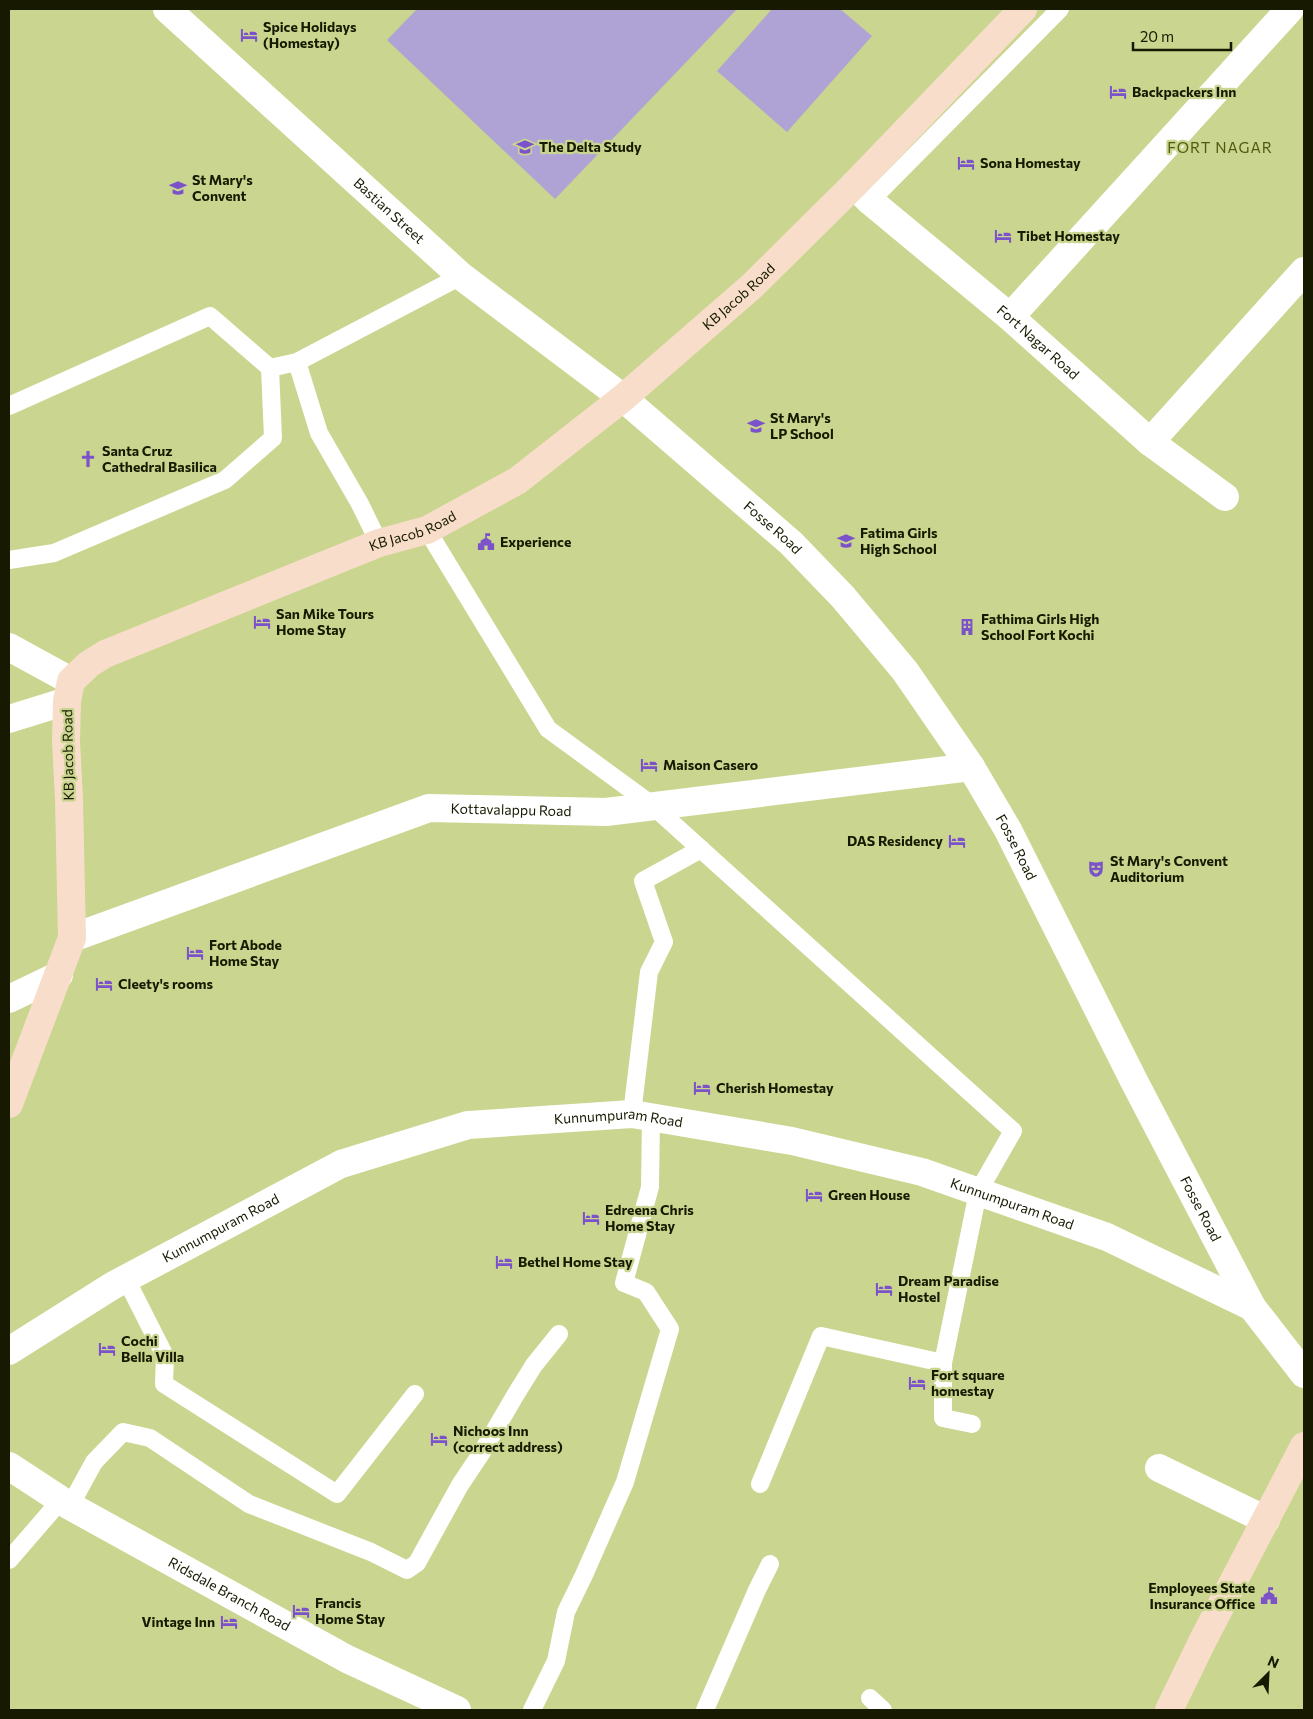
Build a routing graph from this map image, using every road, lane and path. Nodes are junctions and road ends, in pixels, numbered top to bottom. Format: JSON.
{"nodes":[{"id":1,"x":167,"y":9,"type":"edge"},
{"id":2,"x":1023,"y":9,"type":"edge"},
{"id":3,"x":1060,"y":9,"type":"edge"},
{"id":4,"x":1290,"y":9,"type":"edge"},
{"id":5,"x":862,"y":193,"type":"junction"},
{"id":6,"x":1304,"y":271,"type":"edge"},
{"id":7,"x":461,"y":276,"type":"junction"},
{"id":8,"x":1010,"y":317,"type":"junction"},
{"id":9,"x":297,"y":362,"type":"junction"},
{"id":10,"x":270,"y":368,"type":"junction"},
{"id":11,"x":623,"y":398,"type":"junction"},
{"id":12,"x":9,"y":406,"type":"edge"},
{"id":13,"x":1150,"y":442,"type":"junction"},
{"id":14,"x":1225,"y":497,"type":"dead end"},
{"id":15,"x":427,"y":530,"type":"junction"},
{"id":16,"x":379,"y":543,"type":"junction"},
{"id":17,"x":9,"y":560,"type":"edge"},
{"id":18,"x":9,"y":646,"type":"edge"},
{"id":19,"x":69,"y":691,"type":"junction"},
{"id":20,"x":9,"y":719,"type":"edge"},
{"id":21,"x":971,"y":767,"type":"junction"},
{"id":22,"x":652,"y":805,"type":"junction"},
{"id":23,"x":701,"y":850,"type":"junction"},
{"id":24,"x":72,"y":938,"type":"junction"},
{"id":25,"x":59,"y":975,"type":"junction"},
{"id":26,"x":9,"y":999,"type":"edge"},
{"id":27,"x":9,"y":1104,"type":"edge"},
{"id":28,"x":642,"y":1116,"type":"junction"},
{"id":29,"x":978,"y":1192,"type":"junction"},
{"id":30,"x":126,"y":1279,"type":"junction"},
{"id":31,"x":1252,"y":1307,"type":"junction"},
{"id":32,"x":559,"y":1334,"type":"dead end"},
{"id":33,"x":9,"y":1351,"type":"edge"},
{"id":34,"x":943,"y":1363,"type":"junction"},
{"id":35,"x":1304,"y":1374,"type":"edge"},
{"id":36,"x":415,"y":1394,"type":"dead end"},
{"id":37,"x":972,"y":1424,"type":"dead end"},
{"id":38,"x":1304,"y":1446,"type":"edge"},
{"id":39,"x":9,"y":1466,"type":"edge"},
{"id":40,"x":1159,"y":1468,"type":"dead end"},
{"id":41,"x":760,"y":1484,"type":"dead end"},
{"id":42,"x":65,"y":1503,"type":"junction"},
{"id":43,"x":1266,"y":1520,"type":"junction"},
{"id":44,"x":9,"y":1560,"type":"edge"},
{"id":45,"x":770,"y":1564,"type":"dead end"},
{"id":46,"x":457,"y":1710,"type":"edge"},
{"id":47,"x":532,"y":1710,"type":"edge"},
{"id":48,"x":705,"y":1710,"type":"edge"},
{"id":49,"x":1168,"y":1710,"type":"edge"}],
"edges":[{"from":1,"to":7,"type":"street","name":"Bastian Street"},
{"from":2,"to":5,"type":"main road","name":"KB Jacob Road"},
{"from":3,"to":5,"type":"lane"},
{"from":4,"to":8,"type":"street"},
{"from":5,"to":8,"type":"street","name":"Fort Nagar Road"},
{"from":5,"to":11,"type":"main road","name":"KB Jacob Road"},
{"from":6,"to":13,"type":"street"},
{"from":7,"to":9,"type":"lane"},
{"from":7,"to":11,"type":"street","name":"Bastian Street"},
{"from":8,"to":13,"type":"street","name":"Fort Nagar Road"},
{"from":9,"to":10,"type":"lane"},
{"from":9,"to":16,"type":"lane"},
{"from":10,"to":12,"type":"lane"},
{"from":10,"to":17,"type":"lane"},
{"from":11,"to":15,"type":"main road","name":"KB Jacob Road"},
{"from":11,"to":21,"type":"street","name":"Fosse Road"},
{"from":13,"to":14,"type":"street","name":"Fort Nagar Road"},
{"from":15,"to":16,"type":"main road","name":"KB Jacob Road"},
{"from":15,"to":22,"type":"lane"},
{"from":16,"to":19,"type":"main road","name":"KB Jacob Road"},
{"from":18,"to":19,"type":"street"},
{"from":19,"to":20,"type":"street"},
{"from":19,"to":24,"type":"main road","name":"KB Jacob Road"},
{"from":21,"to":22,"type":"street","name":"Kottavalappu Road"},
{"from":21,"to":31,"type":"street","name":"Fosse Road"},
{"from":22,"to":23,"type":"lane"},
{"from":22,"to":24,"type":"street","name":"Kottavalappu Road"},
{"from":23,"to":28,"type":"lane"},
{"from":23,"to":29,"type":"lane"},
{"from":24,"to":25,"type":"main road","name":"KB Jacob Road"},
{"from":25,"to":26,"type":"street"},
{"from":25,"to":27,"type":"main road","name":"KB Jacob Road"},
{"from":28,"to":29,"type":"street","name":"Kunnumpuram Road"},
{"from":28,"to":30,"type":"street","name":"Kunnumpuram Road"},
{"from":28,"to":47,"type":"lane"},
{"from":29,"to":31,"type":"street","name":"Kunnumpuram Road"},
{"from":29,"to":34,"type":"lane"},
{"from":30,"to":33,"type":"street","name":"Kunnumpuram Road"},
{"from":30,"to":36,"type":"lane"},
{"from":31,"to":35,"type":"street","name":"Fosse Road"},
{"from":32,"to":42,"type":"lane"},
{"from":34,"to":37,"type":"lane"},
{"from":34,"to":41,"type":"lane"},
{"from":38,"to":43,"type":"main road"},
{"from":39,"to":42,"type":"street","name":"Ridsdale Branch Road"},
{"from":40,"to":43,"type":"street"},
{"from":42,"to":44,"type":"lane"},
{"from":42,"to":46,"type":"street","name":"Ridsdale Branch Road"},
{"from":43,"to":49,"type":"main road"},
{"from":45,"to":48,"type":"lane"}]}
